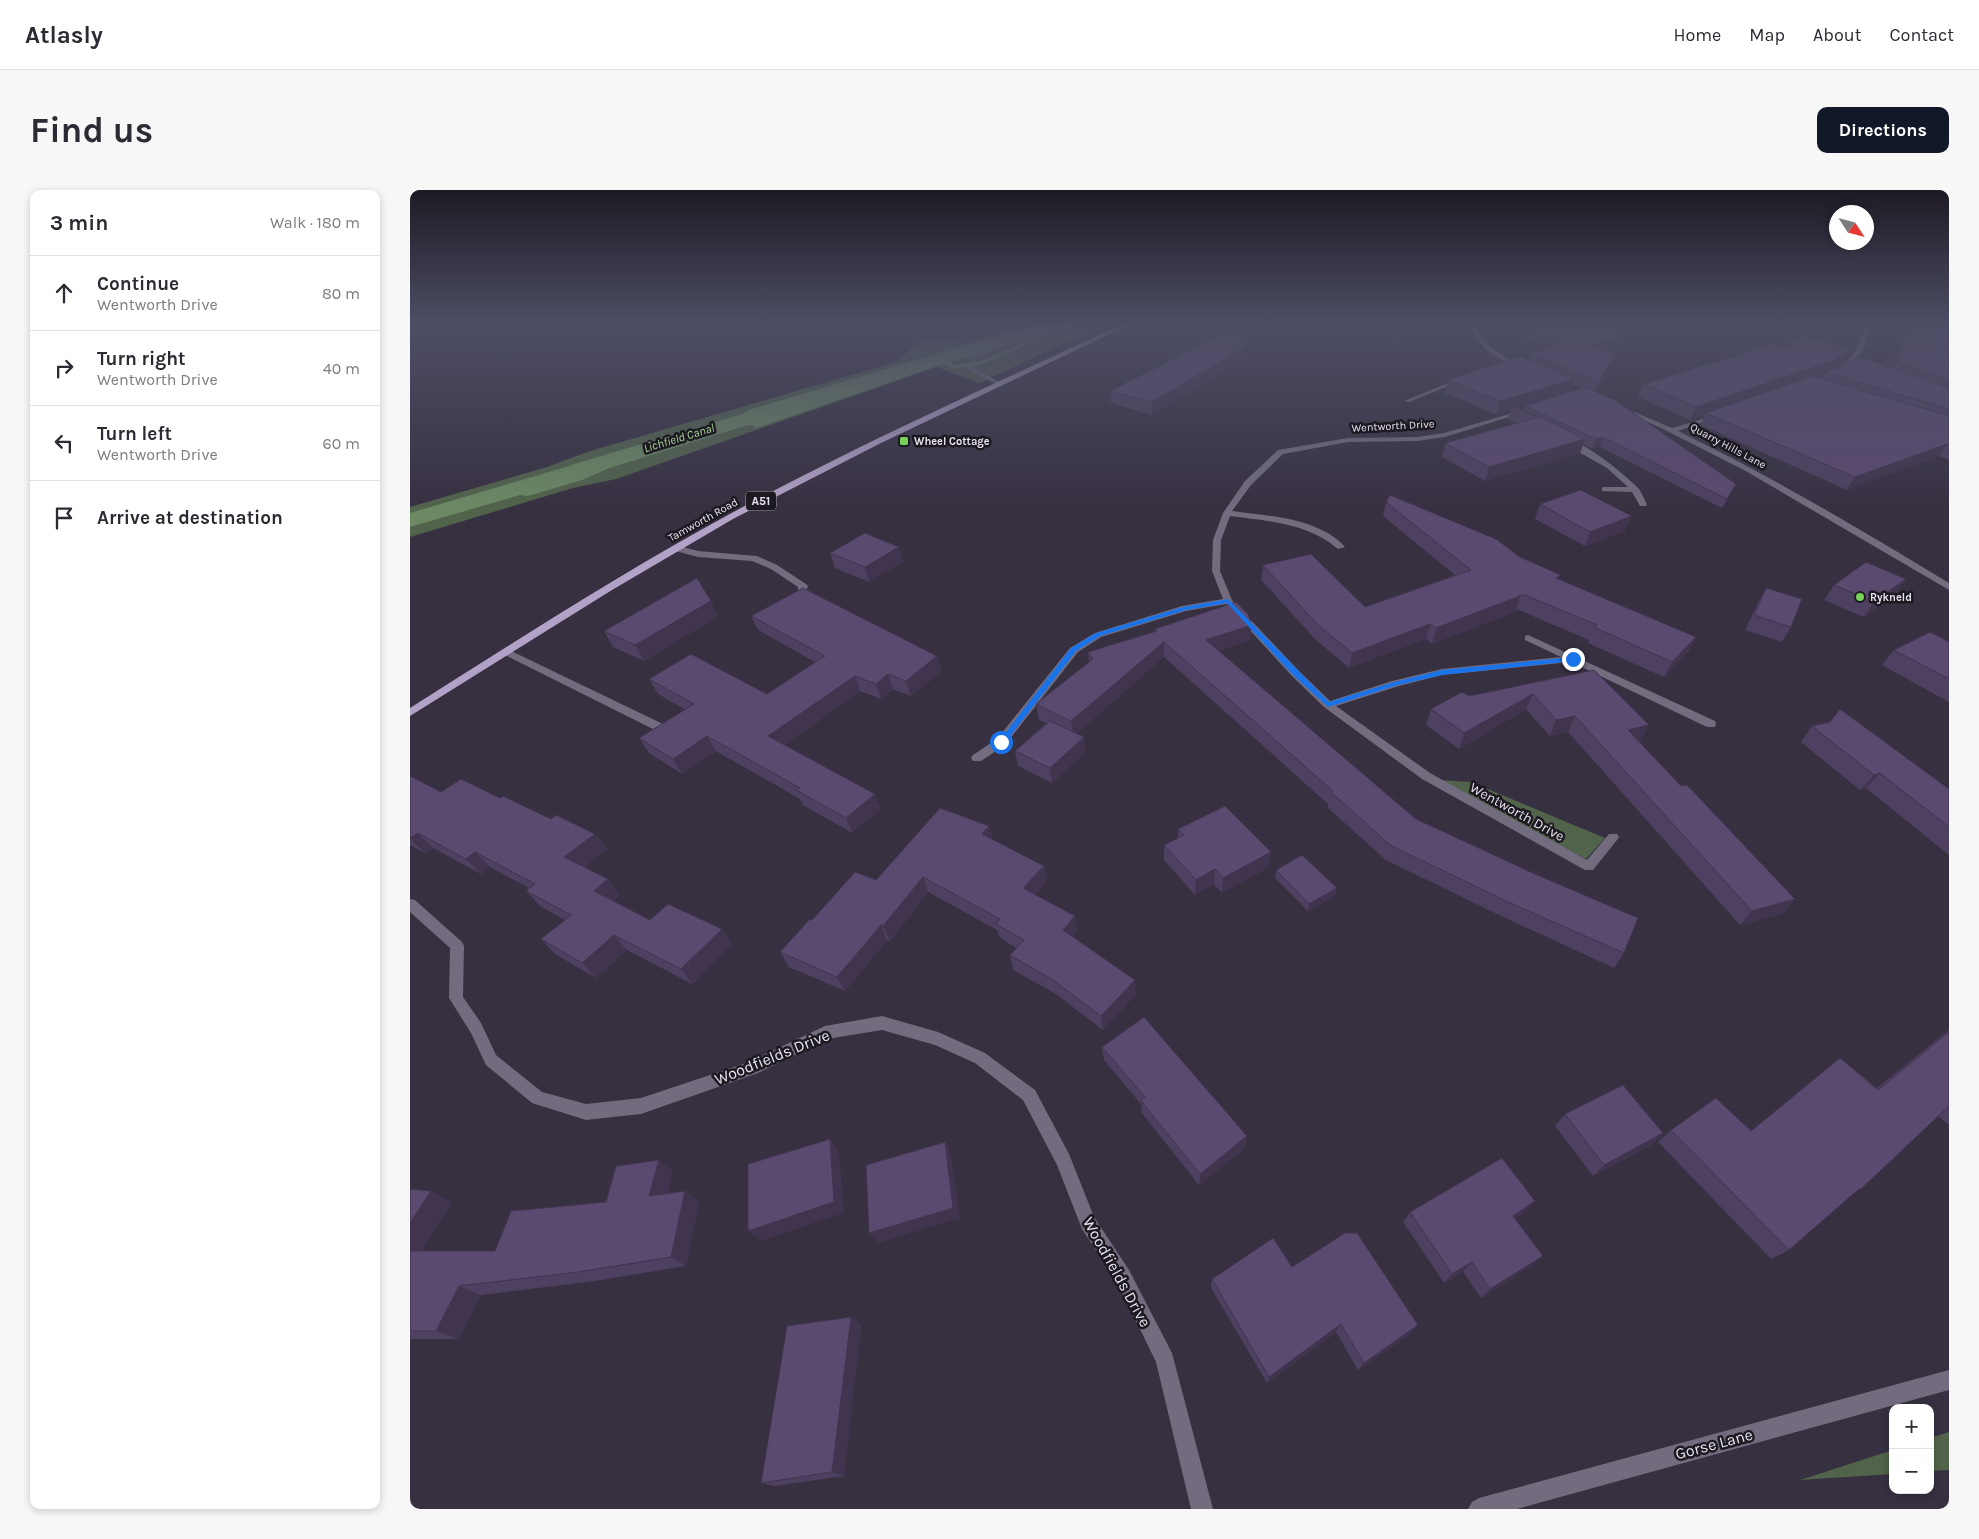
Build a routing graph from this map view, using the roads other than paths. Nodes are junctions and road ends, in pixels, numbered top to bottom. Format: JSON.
{"nodes":[{"id":1,"x":999,"y":385,"type":"edge"},
{"id":2,"x":1450,"y":385,"type":"edge"},
{"id":3,"x":1407,"y":401,"type":"dead end"},
{"id":4,"x":1610,"y":403,"type":"edge"},
{"id":5,"x":1538,"y":406,"type":"edge"},
{"id":6,"x":1727,"y":412,"type":"edge"},
{"id":7,"x":1674,"y":430,"type":"junction"},
{"id":8,"x":1559,"y":438,"type":"edge"},
{"id":9,"x":1605,"y":489,"type":"dead end"},
{"id":10,"x":1636,"y":490,"type":"junction"},
{"id":11,"x":1643,"y":504,"type":"dead end"},
{"id":12,"x":1227,"y":513,"type":"junction"},
{"id":13,"x":1341,"y":547,"type":"dead end"},
{"id":14,"x":675,"y":548,"type":"junction"},
{"id":15,"x":1949,"y":586,"type":"edge"},
{"id":16,"x":801,"y":596,"type":"edge"},
{"id":17,"x":1228,"y":601,"type":"junction"},
{"id":18,"x":1528,"y":638,"type":"dead end"},
{"id":19,"x":507,"y":652,"type":"junction"},
{"id":20,"x":1573,"y":659,"type":"junction"},
{"id":21,"x":1328,"y":705,"type":"junction"},
{"id":22,"x":410,"y":713,"type":"edge"},
{"id":23,"x":1711,"y":724,"type":"dead end"},
{"id":24,"x":660,"y":728,"type":"edge"},
{"id":25,"x":977,"y":758,"type":"dead end"},
{"id":26,"x":1613,"y":837,"type":"dead end"},
{"id":27,"x":410,"y":904,"type":"edge"},
{"id":28,"x":1949,"y":1380,"type":"edge"},
{"id":29,"x":1202,"y":1509,"type":"edge"},
{"id":30,"x":1479,"y":1509,"type":"edge"}],
"edges":[{"from":1,"to":14,"type":"main road","name":"Tamworth Road","number":"A51"},
{"from":2,"to":3,"type":"street"},
{"from":4,"to":7,"type":"street","name":"Quarry Hills Lane"},
{"from":5,"to":12,"type":"street","name":"Wentworth Drive"},
{"from":6,"to":7,"type":"street"},
{"from":7,"to":15,"type":"street","name":"Quarry Hills Lane"},
{"from":8,"to":10,"type":"street"},
{"from":9,"to":10,"type":"street"},
{"from":10,"to":11,"type":"street"},
{"from":12,"to":13,"type":"street"},
{"from":12,"to":17,"type":"street","name":"Wentworth Drive"},
{"from":14,"to":16,"type":"street"},
{"from":14,"to":19,"type":"main road","name":"Tamworth Road","number":"A51"},
{"from":17,"to":21,"type":"street","name":"Wentworth Drive"},
{"from":17,"to":25,"type":"street"},
{"from":18,"to":20,"type":"street"},
{"from":19,"to":22,"type":"main road","name":"Tamworth Road","number":"A51"},
{"from":19,"to":24,"type":"street"},
{"from":20,"to":21,"type":"street"},
{"from":20,"to":23,"type":"street"},
{"from":21,"to":26,"type":"street","name":"Wentworth Drive"},
{"from":27,"to":29,"type":"street","name":"Woodfields Drive"},
{"from":28,"to":30,"type":"street","name":"Gorse Lane"}]}
